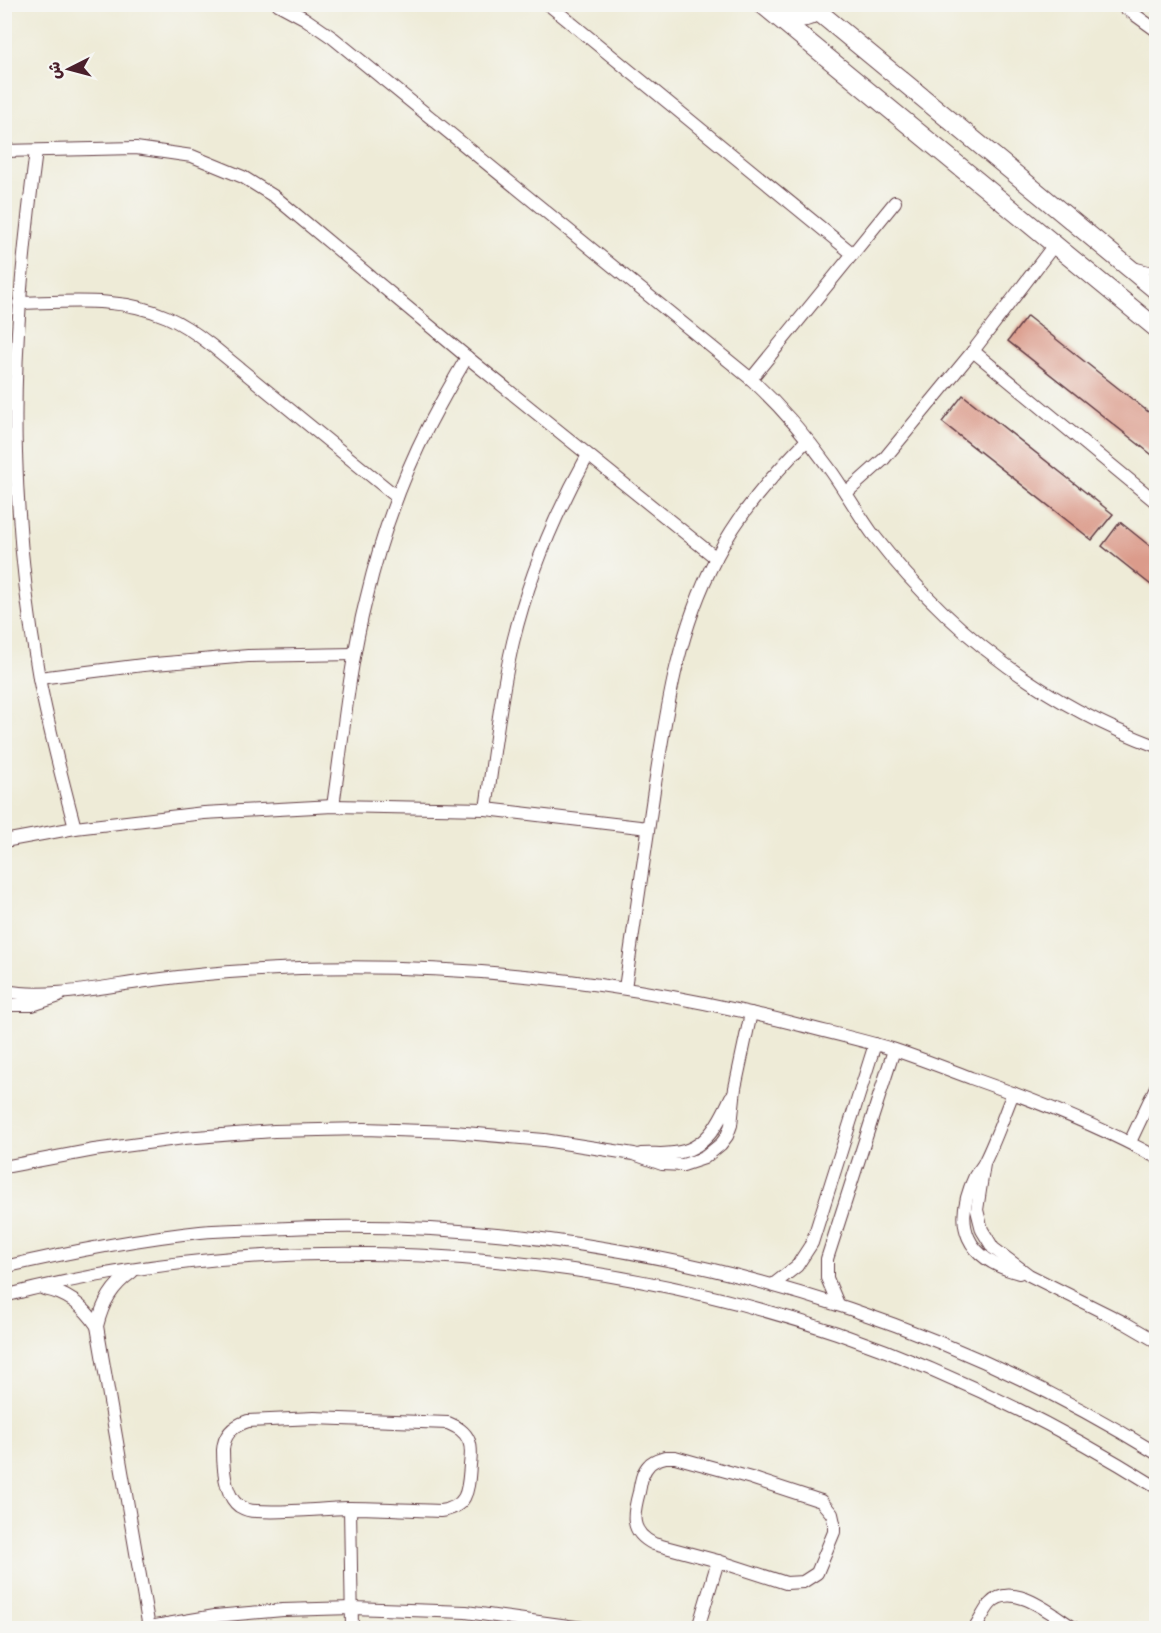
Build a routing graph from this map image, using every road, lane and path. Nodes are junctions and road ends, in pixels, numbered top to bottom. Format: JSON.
{"nodes":[{"id":1,"x":278,"y":4,"type":"edge"},
{"id":2,"x":548,"y":4,"type":"edge"},
{"id":3,"x":762,"y":4,"type":"edge"},
{"id":4,"x":781,"y":4,"type":"edge"},
{"id":5,"x":1120,"y":4,"type":"edge"},
{"id":6,"x":813,"y":8,"type":"edge"},
{"id":7,"x":1156,"y":30,"type":"edge"},
{"id":8,"x":4,"y":151,"type":"edge"},
{"id":9,"x":36,"y":151,"type":"junction"},
{"id":10,"x":895,"y":202,"type":"dead end"},
{"id":11,"x":1054,"y":245,"type":"junction"},
{"id":12,"x":853,"y":254,"type":"junction"},
{"id":13,"x":1122,"y":262,"type":"junction"},
{"id":14,"x":1156,"y":271,"type":"edge"},
{"id":15,"x":1156,"y":290,"type":"edge"},
{"id":16,"x":19,"y":303,"type":"junction"},
{"id":17,"x":1156,"y":328,"type":"edge"},
{"id":18,"x":973,"y":351,"type":"junction"},
{"id":19,"x":467,"y":357,"type":"junction"},
{"id":20,"x":752,"y":379,"type":"junction"},
{"id":21,"x":807,"y":440,"type":"junction"},
{"id":22,"x":588,"y":455,"type":"junction"},
{"id":23,"x":846,"y":493,"type":"junction"},
{"id":24,"x":397,"y":497,"type":"junction"},
{"id":25,"x":1156,"y":502,"type":"edge"},
{"id":26,"x":716,"y":558,"type":"junction"},
{"id":27,"x":354,"y":654,"type":"junction"},
{"id":28,"x":39,"y":678,"type":"junction"},
{"id":29,"x":1156,"y":746,"type":"edge"},
{"id":30,"x":333,"y":806,"type":"junction"},
{"id":31,"x":486,"y":810,"type":"junction"},
{"id":32,"x":75,"y":828,"type":"junction"},
{"id":33,"x":648,"y":828,"type":"junction"},
{"id":34,"x":4,"y":841,"type":"edge"},
{"id":35,"x":625,"y":988,"type":"junction"},
{"id":36,"x":4,"y":991,"type":"edge"},
{"id":37,"x":73,"y":991,"type":"junction"},
{"id":38,"x":4,"y":1005,"type":"edge"},
{"id":39,"x":751,"y":1012,"type":"junction"},
{"id":40,"x":875,"y":1044,"type":"junction"},
{"id":41,"x":894,"y":1050,"type":"junction"},
{"id":42,"x":1156,"y":1087,"type":"edge"},
{"id":43,"x":1013,"y":1093,"type":"junction"},
{"id":44,"x":1130,"y":1142,"type":"junction"},
{"id":45,"x":1156,"y":1157,"type":"edge"},
{"id":46,"x":5,"y":1167,"type":"edge"},
{"id":47,"x":834,"y":1171,"type":"junction"},
{"id":48,"x":853,"y":1177,"type":"junction"},
{"id":49,"x":4,"y":1267,"type":"edge"},
{"id":50,"x":135,"y":1269,"type":"junction"},
{"id":51,"x":774,"y":1284,"type":"junction"},
{"id":52,"x":37,"y":1288,"type":"junction"},
{"id":53,"x":4,"y":1296,"type":"edge"},
{"id":54,"x":838,"y":1304,"type":"junction"},
{"id":55,"x":98,"y":1326,"type":"junction"},
{"id":56,"x":1156,"y":1341,"type":"edge"},
{"id":57,"x":1156,"y":1454,"type":"edge"},
{"id":58,"x":1156,"y":1487,"type":"edge"},
{"id":59,"x":350,"y":1508,"type":"junction"},
{"id":60,"x":718,"y":1561,"type":"junction"},
{"id":61,"x":352,"y":1608,"type":"junction"},
{"id":62,"x":149,"y":1628,"type":"edge"},
{"id":63,"x":352,"y":1629,"type":"edge"},
{"id":64,"x":583,"y":1629,"type":"edge"},
{"id":65,"x":698,"y":1629,"type":"edge"},
{"id":66,"x":975,"y":1629,"type":"edge"},
{"id":67,"x":1074,"y":1629,"type":"edge"}],
"edges":[{"from":1,"to":20,"type":"street"},
{"from":2,"to":12,"type":"street"},
{"from":3,"to":11,"type":"street"},
{"from":4,"to":6,"type":"street"},
{"from":5,"to":7,"type":"street"},
{"from":6,"to":13,"type":"street"},
{"from":8,"to":9,"type":"street"},
{"from":9,"to":16,"type":"street"},
{"from":9,"to":19,"type":"street"},
{"from":10,"to":12,"type":"street"},
{"from":11,"to":17,"type":"street"},
{"from":11,"to":18,"type":"street"},
{"from":12,"to":20,"type":"street"},
{"from":13,"to":14,"type":"lane"},
{"from":13,"to":15,"type":"street"},
{"from":16,"to":24,"type":"street"},
{"from":16,"to":28,"type":"street"},
{"from":18,"to":23,"type":"street"},
{"from":18,"to":25,"type":"street"},
{"from":19,"to":22,"type":"street"},
{"from":19,"to":24,"type":"street"},
{"from":20,"to":21,"type":"street"},
{"from":21,"to":23,"type":"street"},
{"from":21,"to":26,"type":"street"},
{"from":22,"to":26,"type":"street"},
{"from":22,"to":31,"type":"street"},
{"from":23,"to":29,"type":"street"},
{"from":24,"to":27,"type":"street"},
{"from":26,"to":33,"type":"street"},
{"from":27,"to":28,"type":"street"},
{"from":27,"to":30,"type":"street"},
{"from":28,"to":32,"type":"street"},
{"from":30,"to":31,"type":"street"},
{"from":30,"to":32,"type":"street"},
{"from":31,"to":33,"type":"street"},
{"from":32,"to":34,"type":"street"},
{"from":33,"to":35,"type":"street"},
{"from":35,"to":37,"type":"street"},
{"from":35,"to":39,"type":"street"},
{"from":36,"to":37,"type":"street"},
{"from":37,"to":38,"type":"street"},
{"from":39,"to":40,"type":"street"},
{"from":39,"to":46,"type":"street"},
{"from":40,"to":41,"type":"street"},
{"from":40,"to":47,"type":"street"},
{"from":41,"to":43,"type":"street"},
{"from":41,"to":48,"type":"street"},
{"from":42,"to":44,"type":"street"},
{"from":43,"to":44,"type":"street"},
{"from":43,"to":56,"type":"street"},
{"from":44,"to":45,"type":"street"},
{"from":47,"to":48,"type":"street"},
{"from":47,"to":51,"type":"street"},
{"from":48,"to":54,"type":"street"},
{"from":49,"to":51,"type":"street"},
{"from":50,"to":52,"type":"street"},
{"from":50,"to":55,"type":"street"},
{"from":50,"to":58,"type":"street"},
{"from":51,"to":54,"type":"street"},
{"from":52,"to":53,"type":"street"},
{"from":52,"to":55,"type":"street"},
{"from":54,"to":57,"type":"street"},
{"from":55,"to":62,"type":"street"},
{"from":59,"to":59,"type":"street"},
{"from":59,"to":61,"type":"street"},
{"from":60,"to":60,"type":"street"},
{"from":60,"to":65,"type":"street"},
{"from":61,"to":62,"type":"street"},
{"from":61,"to":63,"type":"street"},
{"from":61,"to":64,"type":"street"},
{"from":66,"to":67,"type":"street"}]}
